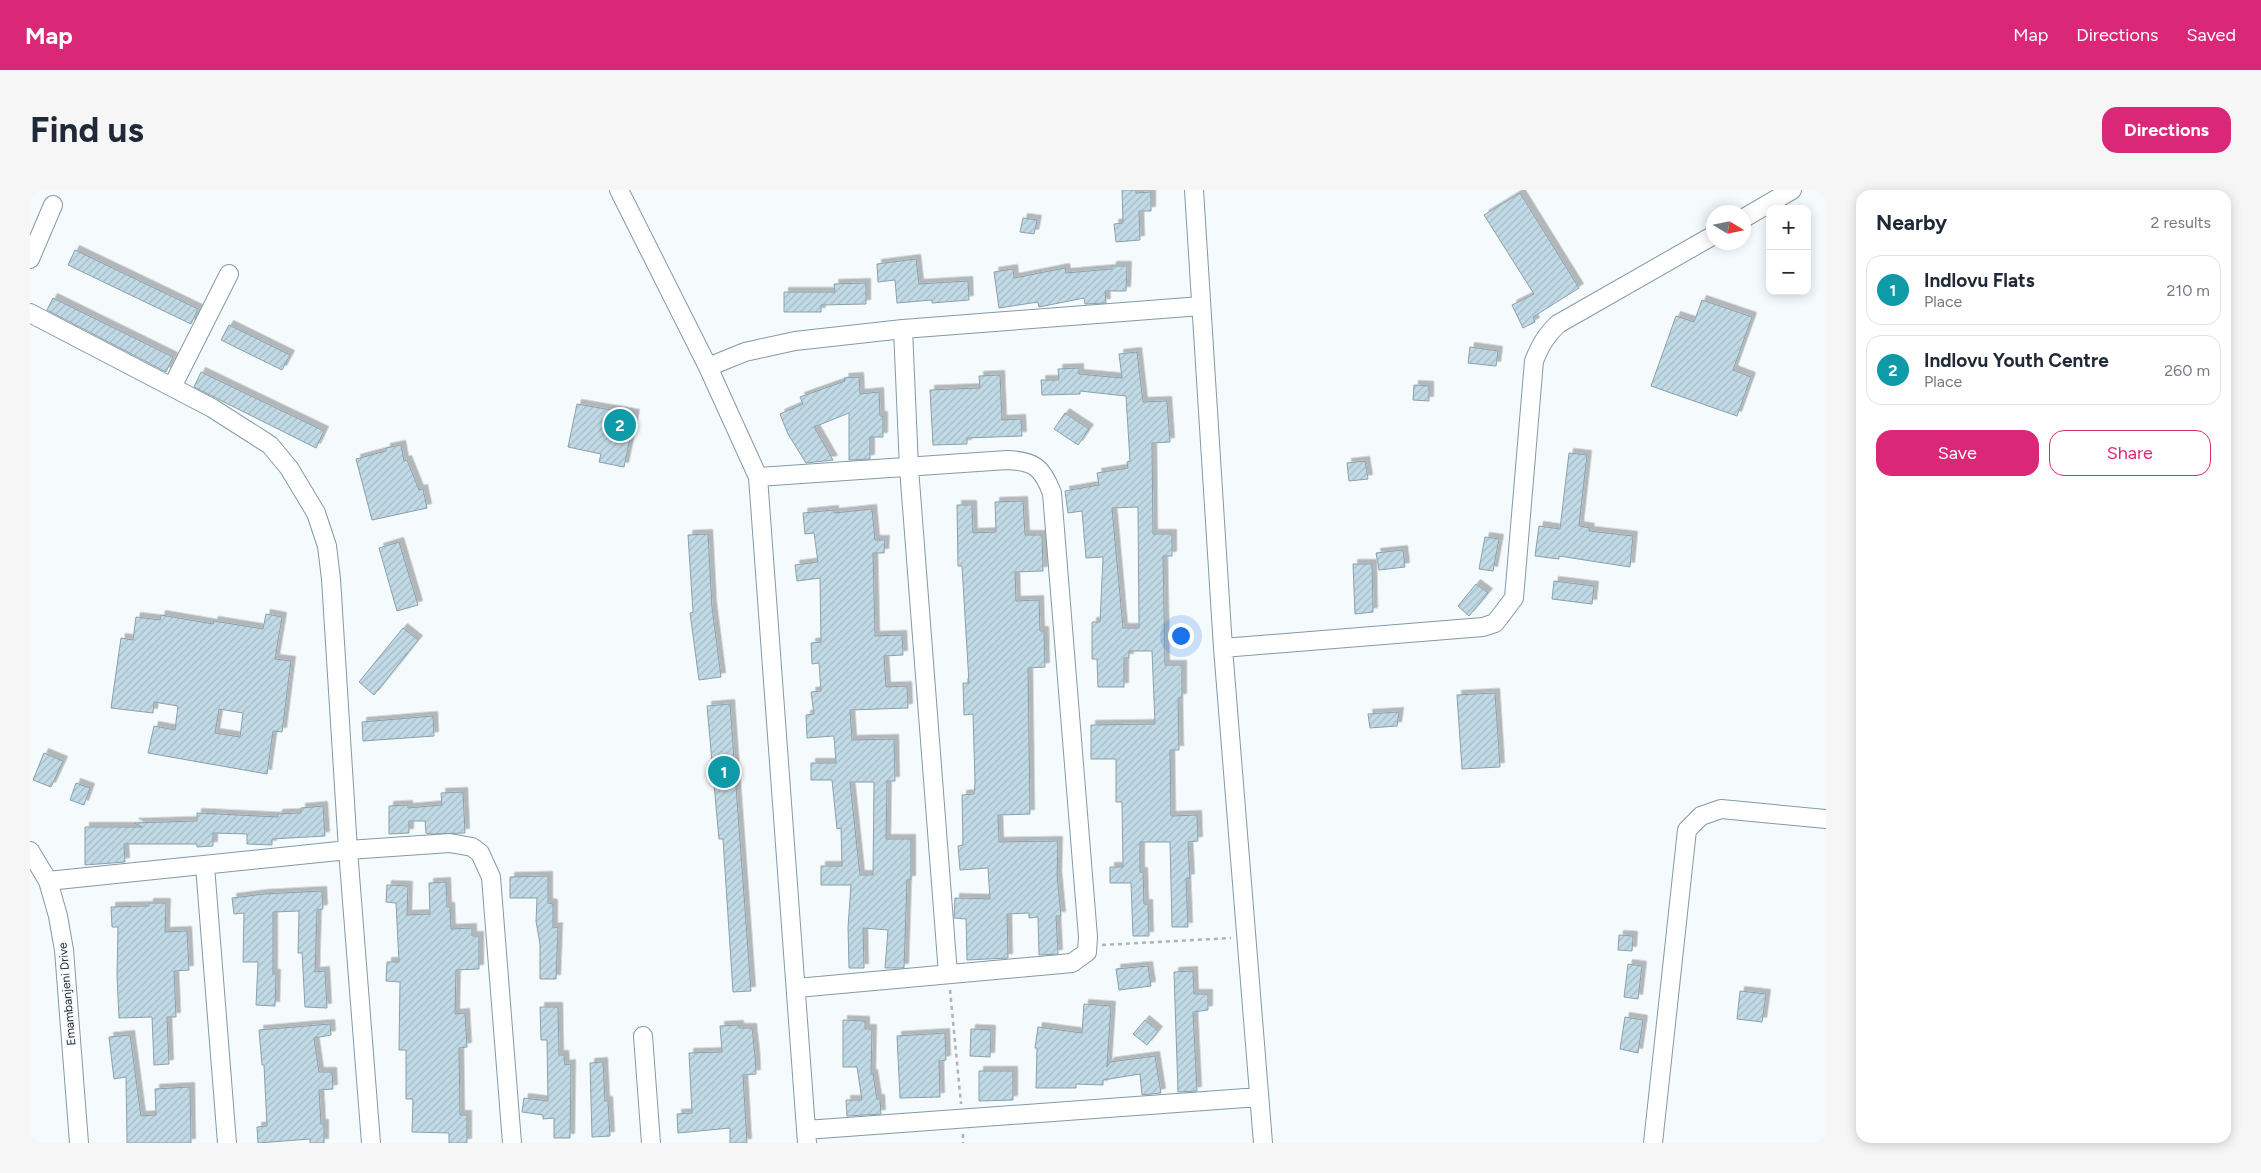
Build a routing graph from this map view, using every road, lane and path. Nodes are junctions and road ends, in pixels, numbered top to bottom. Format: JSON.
{"nodes":[{"id":1,"x":619,"y":190,"type":"edge"},
{"id":2,"x":1194,"y":190,"type":"edge"},
{"id":3,"x":1792,"y":190,"type":"edge"},
{"id":4,"x":53,"y":205,"type":"dead end"},
{"id":5,"x":1751,"y":214,"type":"edge"},
{"id":6,"x":1706,"y":240,"type":"edge"},
{"id":7,"x":30,"y":259,"type":"edge"},
{"id":8,"x":229,"y":274,"type":"dead end"},
{"id":9,"x":1202,"y":306,"type":"junction"},
{"id":10,"x":30,"y":313,"type":"edge"},
{"id":11,"x":903,"y":329,"type":"junction"},
{"id":12,"x":708,"y":367,"type":"junction"},
{"id":13,"x":172,"y":387,"type":"junction"},
{"id":14,"x":909,"y":468,"type":"junction"},
{"id":15,"x":758,"y":477,"type":"junction"},
{"id":16,"x":1223,"y":648,"type":"junction"},
{"id":17,"x":1826,"y":819,"type":"edge"},
{"id":18,"x":348,"y":850,"type":"junction"},
{"id":19,"x":30,"y":851,"type":"edge"},
{"id":20,"x":205,"y":866,"type":"junction"},
{"id":21,"x":48,"y":881,"type":"junction"},
{"id":22,"x":1248,"y":938,"type":"junction"},
{"id":23,"x":1088,"y":946,"type":"junction"},
{"id":24,"x":948,"y":974,"type":"junction"},
{"id":25,"x":797,"y":988,"type":"junction"},
{"id":26,"x":643,"y":1036,"type":"dead end"},
{"id":27,"x":1259,"y":1097,"type":"junction"},
{"id":28,"x":962,"y":1118,"type":"junction"},
{"id":29,"x":807,"y":1136,"type":"edge"},
{"id":30,"x":79,"y":1143,"type":"edge"},
{"id":31,"x":227,"y":1143,"type":"edge"},
{"id":32,"x":370,"y":1143,"type":"edge"},
{"id":33,"x":512,"y":1143,"type":"edge"},
{"id":34,"x":651,"y":1143,"type":"edge"},
{"id":35,"x":963,"y":1143,"type":"edge"},
{"id":36,"x":1263,"y":1143,"type":"edge"},
{"id":37,"x":1653,"y":1143,"type":"edge"}],
"edges":[{"from":1,"to":12,"type":"street"},
{"from":2,"to":9,"type":"street"},
{"from":3,"to":5,"type":"street"},
{"from":4,"to":7,"type":"street"},
{"from":6,"to":16,"type":"street"},
{"from":8,"to":13,"type":"street"},
{"from":9,"to":11,"type":"street"},
{"from":9,"to":16,"type":"street"},
{"from":10,"to":13,"type":"street"},
{"from":11,"to":12,"type":"street"},
{"from":11,"to":14,"type":"street"},
{"from":12,"to":15,"type":"street"},
{"from":13,"to":18,"type":"street"},
{"from":14,"to":15,"type":"street"},
{"from":14,"to":23,"type":"street"},
{"from":14,"to":24,"type":"street"},
{"from":15,"to":25,"type":"street"},
{"from":16,"to":22,"type":"street"},
{"from":17,"to":37,"type":"street"},
{"from":18,"to":20,"type":"street"},
{"from":18,"to":32,"type":"street"},
{"from":18,"to":33,"type":"street"},
{"from":19,"to":21,"type":"street","name":"Emambanjeni Drive"},
{"from":20,"to":21,"type":"street"},
{"from":20,"to":31,"type":"street"},
{"from":21,"to":30,"type":"street","name":"Emambanjeni Drive"},
{"from":22,"to":23,"type":"path"},
{"from":22,"to":27,"type":"street"},
{"from":23,"to":24,"type":"street"},
{"from":24,"to":25,"type":"street"},
{"from":24,"to":28,"type":"path"},
{"from":25,"to":29,"type":"street"},
{"from":26,"to":34,"type":"street"},
{"from":27,"to":28,"type":"street"},
{"from":27,"to":36,"type":"street"},
{"from":28,"to":29,"type":"street"},
{"from":28,"to":35,"type":"path"}]}
